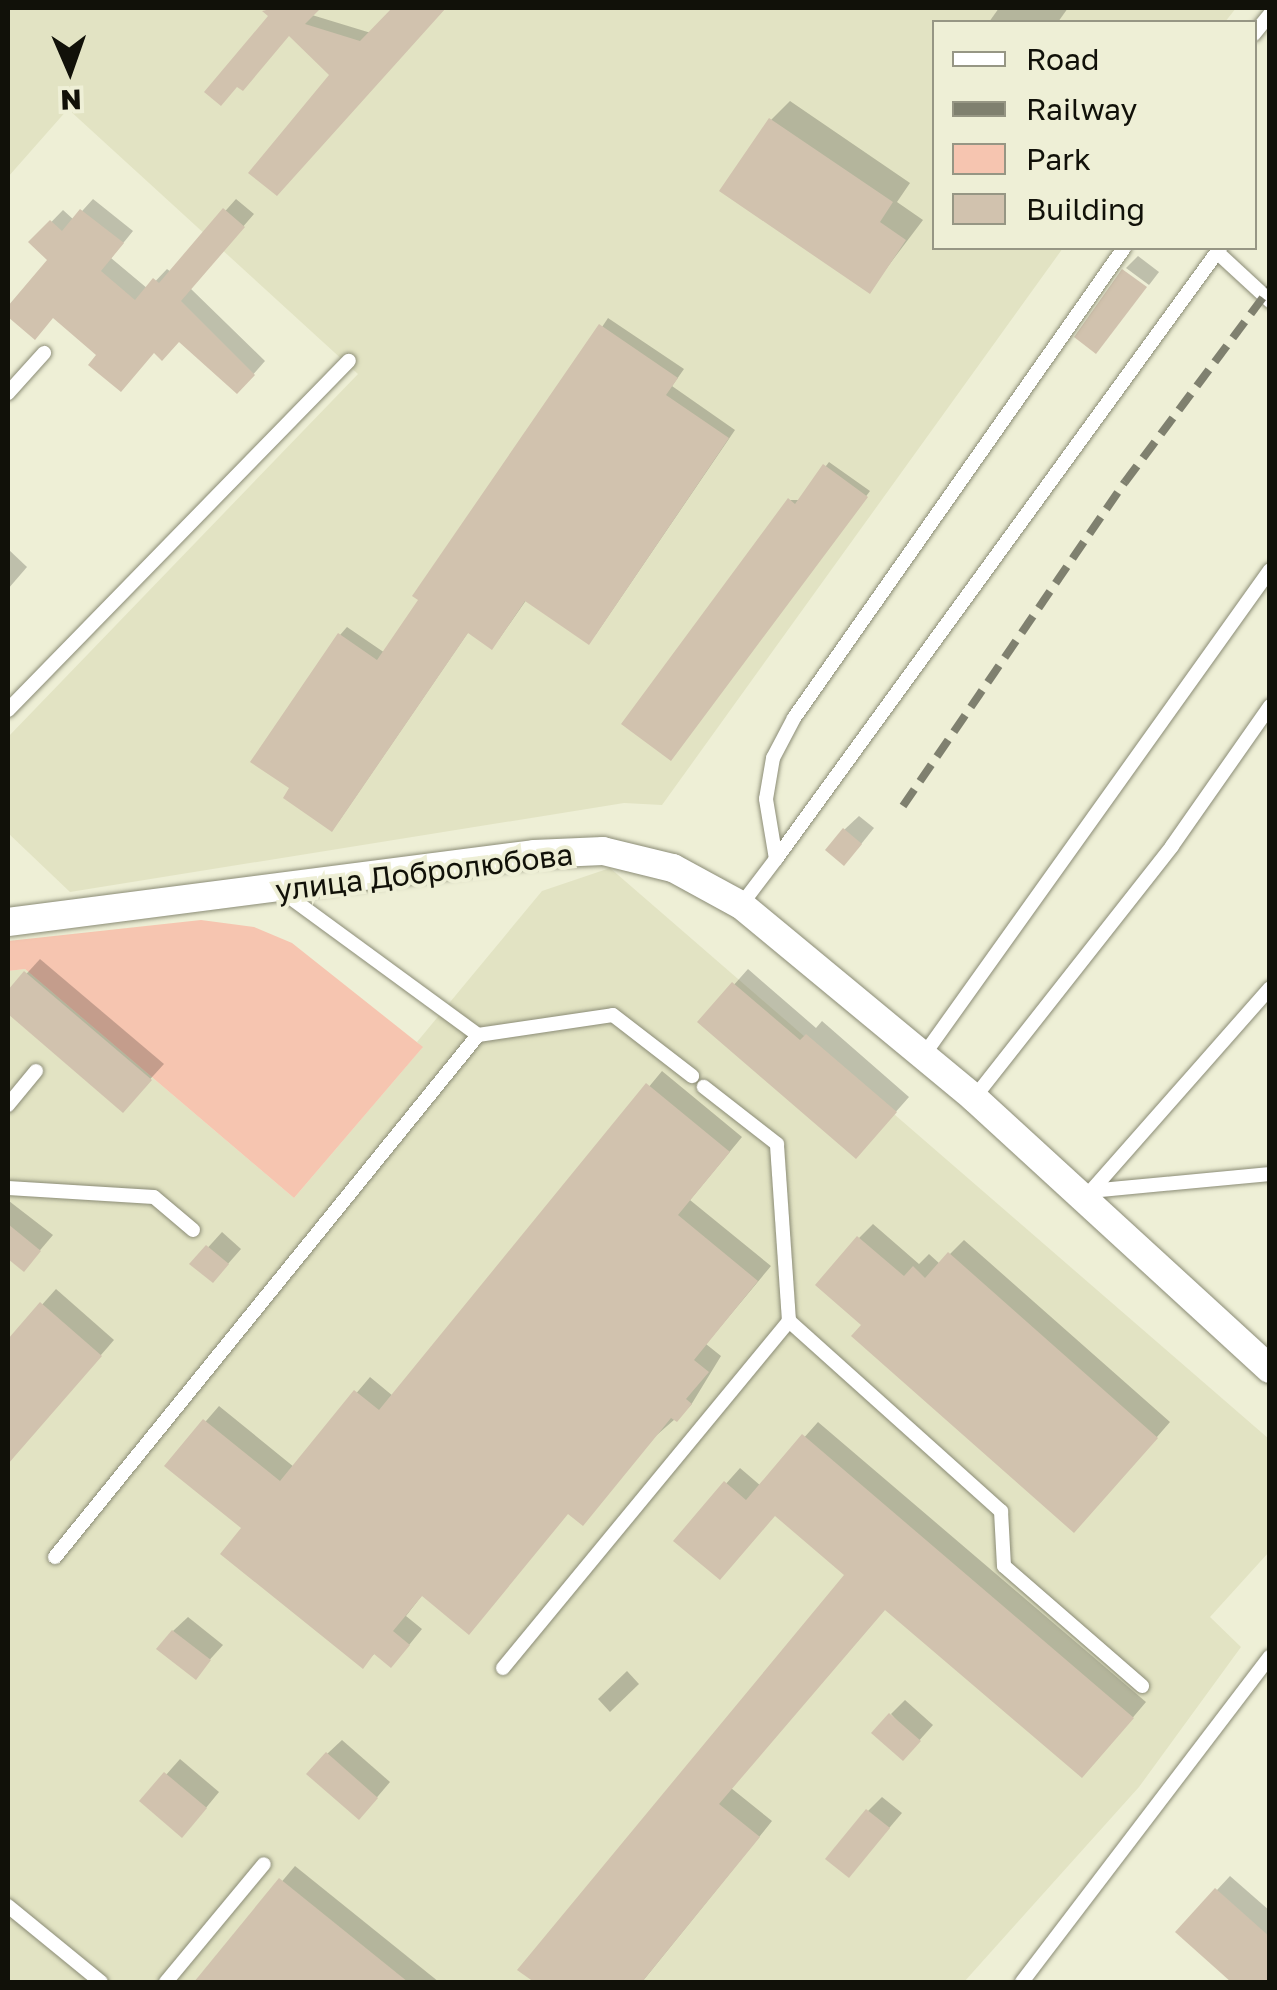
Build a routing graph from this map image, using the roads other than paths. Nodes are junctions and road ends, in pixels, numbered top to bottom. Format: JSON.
{"nodes":[{"id":1,"x":1123,"y":250,"type":"edge"},
{"id":2,"x":1219,"y":250,"type":"edge"},
{"id":3,"x":1270,"y":301,"type":"edge"},
{"id":4,"x":44,"y":352,"type":"dead end"},
{"id":5,"x":349,"y":361,"type":"dead end"},
{"id":6,"x":8,"y":393,"type":"edge"},
{"id":7,"x":1270,"y":570,"type":"edge"},
{"id":8,"x":1270,"y":706,"type":"edge"},
{"id":9,"x":8,"y":710,"type":"edge"},
{"id":10,"x":776,"y":859,"type":"junction"},
{"id":11,"x":280,"y":889,"type":"junction"},
{"id":12,"x":741,"y":905,"type":"junction"},
{"id":13,"x":8,"y":922,"type":"edge"},
{"id":14,"x":1270,"y":988,"type":"edge"},
{"id":15,"x":478,"y":1034,"type":"junction"},
{"id":16,"x":923,"y":1056,"type":"junction"},
{"id":17,"x":36,"y":1071,"type":"dead end"},
{"id":18,"x":692,"y":1076,"type":"dead end"},
{"id":19,"x":704,"y":1087,"type":"dead end"},
{"id":20,"x":974,"y":1098,"type":"junction"},
{"id":21,"x":8,"y":1105,"type":"edge"},
{"id":22,"x":1270,"y":1174,"type":"edge"},
{"id":23,"x":8,"y":1188,"type":"edge"},
{"id":24,"x":1087,"y":1194,"type":"junction"},
{"id":25,"x":193,"y":1230,"type":"dead end"},
{"id":26,"x":789,"y":1320,"type":"junction"},
{"id":27,"x":1270,"y":1369,"type":"edge"},
{"id":28,"x":55,"y":1556,"type":"dead end"},
{"id":29,"x":1270,"y":1657,"type":"edge"},
{"id":30,"x":503,"y":1668,"type":"dead end"},
{"id":31,"x":1142,"y":1686,"type":"dead end"},
{"id":32,"x":264,"y":1864,"type":"dead end"},
{"id":33,"x":8,"y":1906,"type":"edge"},
{"id":34,"x":96,"y":1981,"type":"edge"},
{"id":35,"x":166,"y":1982,"type":"edge"},
{"id":36,"x":1022,"y":1982,"type":"edge"}],
"edges":[{"from":1,"to":10,"type":"lane"},
{"from":2,"to":3,"type":"lane"},
{"from":2,"to":10,"type":"lane"},
{"from":4,"to":6,"type":"lane"},
{"from":5,"to":9,"type":"lane"},
{"from":7,"to":16,"type":"lane"},
{"from":8,"to":20,"type":"lane"},
{"from":10,"to":12,"type":"lane"},
{"from":11,"to":12,"type":"street","name":"улица Добролюбова"},
{"from":11,"to":13,"type":"street","name":"улица Добролюбова"},
{"from":11,"to":15,"type":"lane"},
{"from":12,"to":16,"type":"street","name":"улица Добролюбова"},
{"from":14,"to":24,"type":"lane"},
{"from":15,"to":18,"type":"lane"},
{"from":15,"to":28,"type":"lane"},
{"from":16,"to":20,"type":"street","name":"улица Добролюбова"},
{"from":17,"to":21,"type":"lane"},
{"from":19,"to":26,"type":"lane"},
{"from":20,"to":24,"type":"street","name":"улица Добролюбова"},
{"from":22,"to":24,"type":"lane"},
{"from":23,"to":25,"type":"lane"},
{"from":24,"to":27,"type":"street","name":"улица Добролюбова"},
{"from":26,"to":30,"type":"lane"},
{"from":26,"to":31,"type":"lane"},
{"from":29,"to":36,"type":"lane"},
{"from":32,"to":35,"type":"lane"},
{"from":33,"to":34,"type":"lane"}]}
